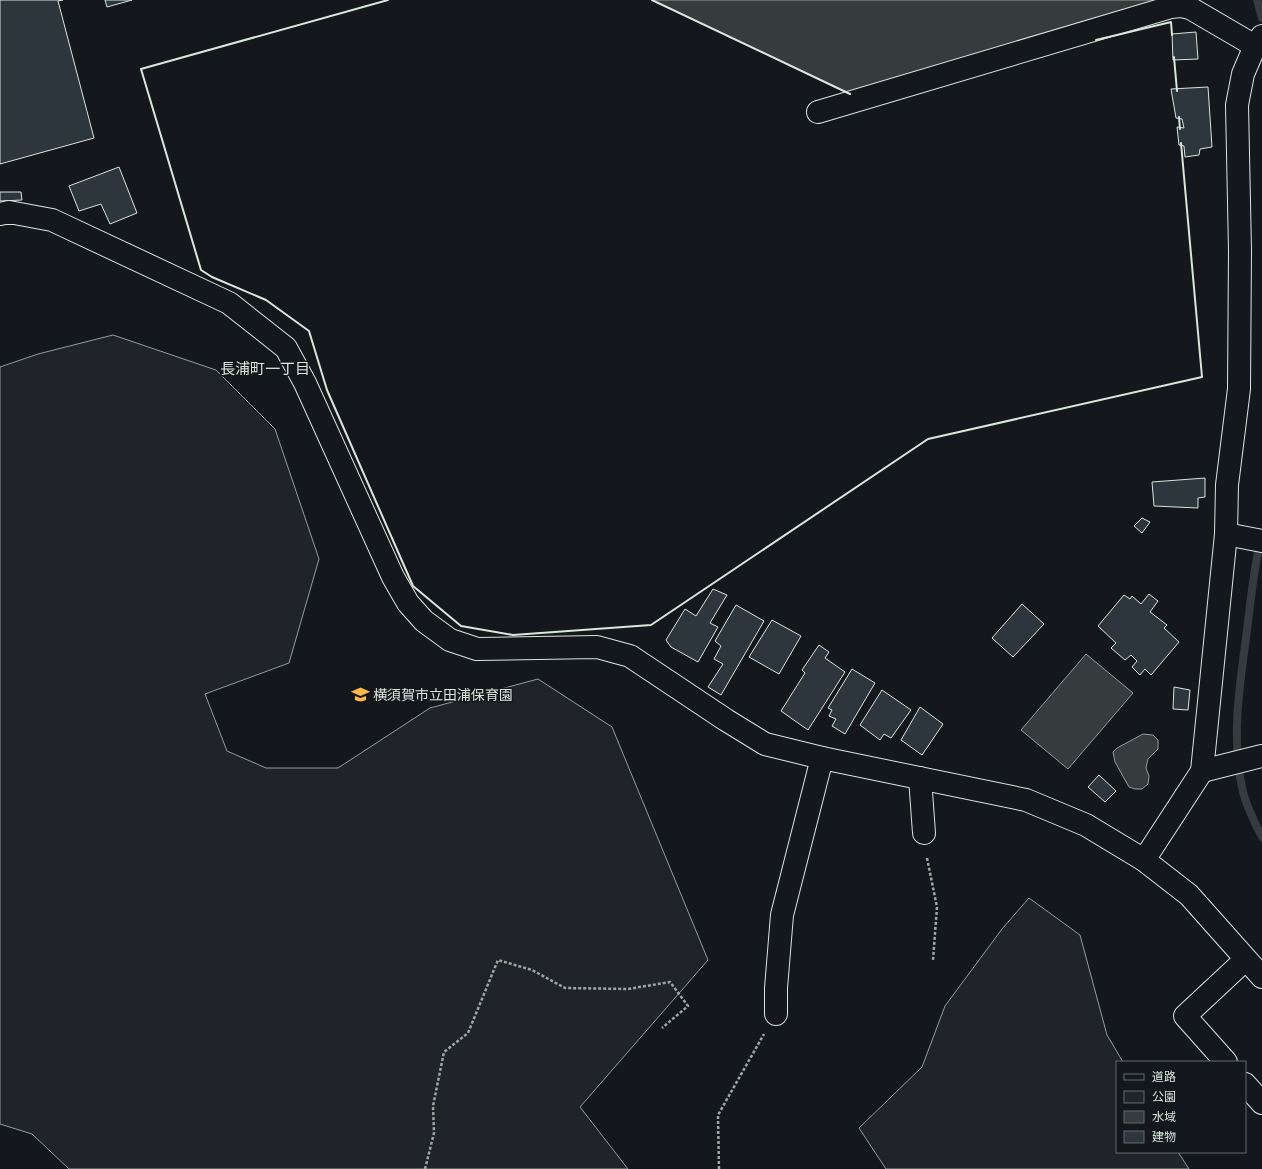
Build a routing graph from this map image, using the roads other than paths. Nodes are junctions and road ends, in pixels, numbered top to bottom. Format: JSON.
{"nodes":[{"id":1,"x":1258,"y":41,"type":"edge"},
{"id":2,"x":818,"y":112,"type":"dead end"},
{"id":3,"x":0,"y":214,"type":"edge"},
{"id":4,"x":1226,"y":534,"type":"junction"},
{"id":5,"x":1262,"y":541,"type":"edge"},
{"id":6,"x":1262,"y":756,"type":"edge"},
{"id":7,"x":822,"y":758,"type":"junction"},
{"id":8,"x":1202,"y":771,"type":"junction"},
{"id":9,"x":920,"y":778,"type":"junction"},
{"id":10,"x":924,"y":833,"type":"road end"},
{"id":11,"x":1144,"y":860,"type":"junction"},
{"id":12,"x":1245,"y":960,"type":"junction"},
{"id":13,"x":1262,"y":977,"type":"edge"},
{"id":14,"x":776,"y":1014,"type":"road end"},
{"id":15,"x":1225,"y":1061,"type":"edge"},
{"id":16,"x":1246,"y":1085,"type":"edge"},
{"id":17,"x":1262,"y":1103,"type":"edge"}],
"edges":[{"from":1,"to":2,"type":"street"},
{"from":1,"to":4,"type":"street"},
{"from":3,"to":7,"type":"street"},
{"from":4,"to":5,"type":"street"},
{"from":4,"to":8,"type":"street"},
{"from":6,"to":8,"type":"street"},
{"from":7,"to":9,"type":"street"},
{"from":7,"to":14,"type":"street"},
{"from":8,"to":11,"type":"street"},
{"from":9,"to":10,"type":"street"},
{"from":9,"to":11,"type":"street"},
{"from":11,"to":12,"type":"street"},
{"from":12,"to":13,"type":"street"},
{"from":12,"to":15,"type":"street"},
{"from":16,"to":17,"type":"street"}]}
